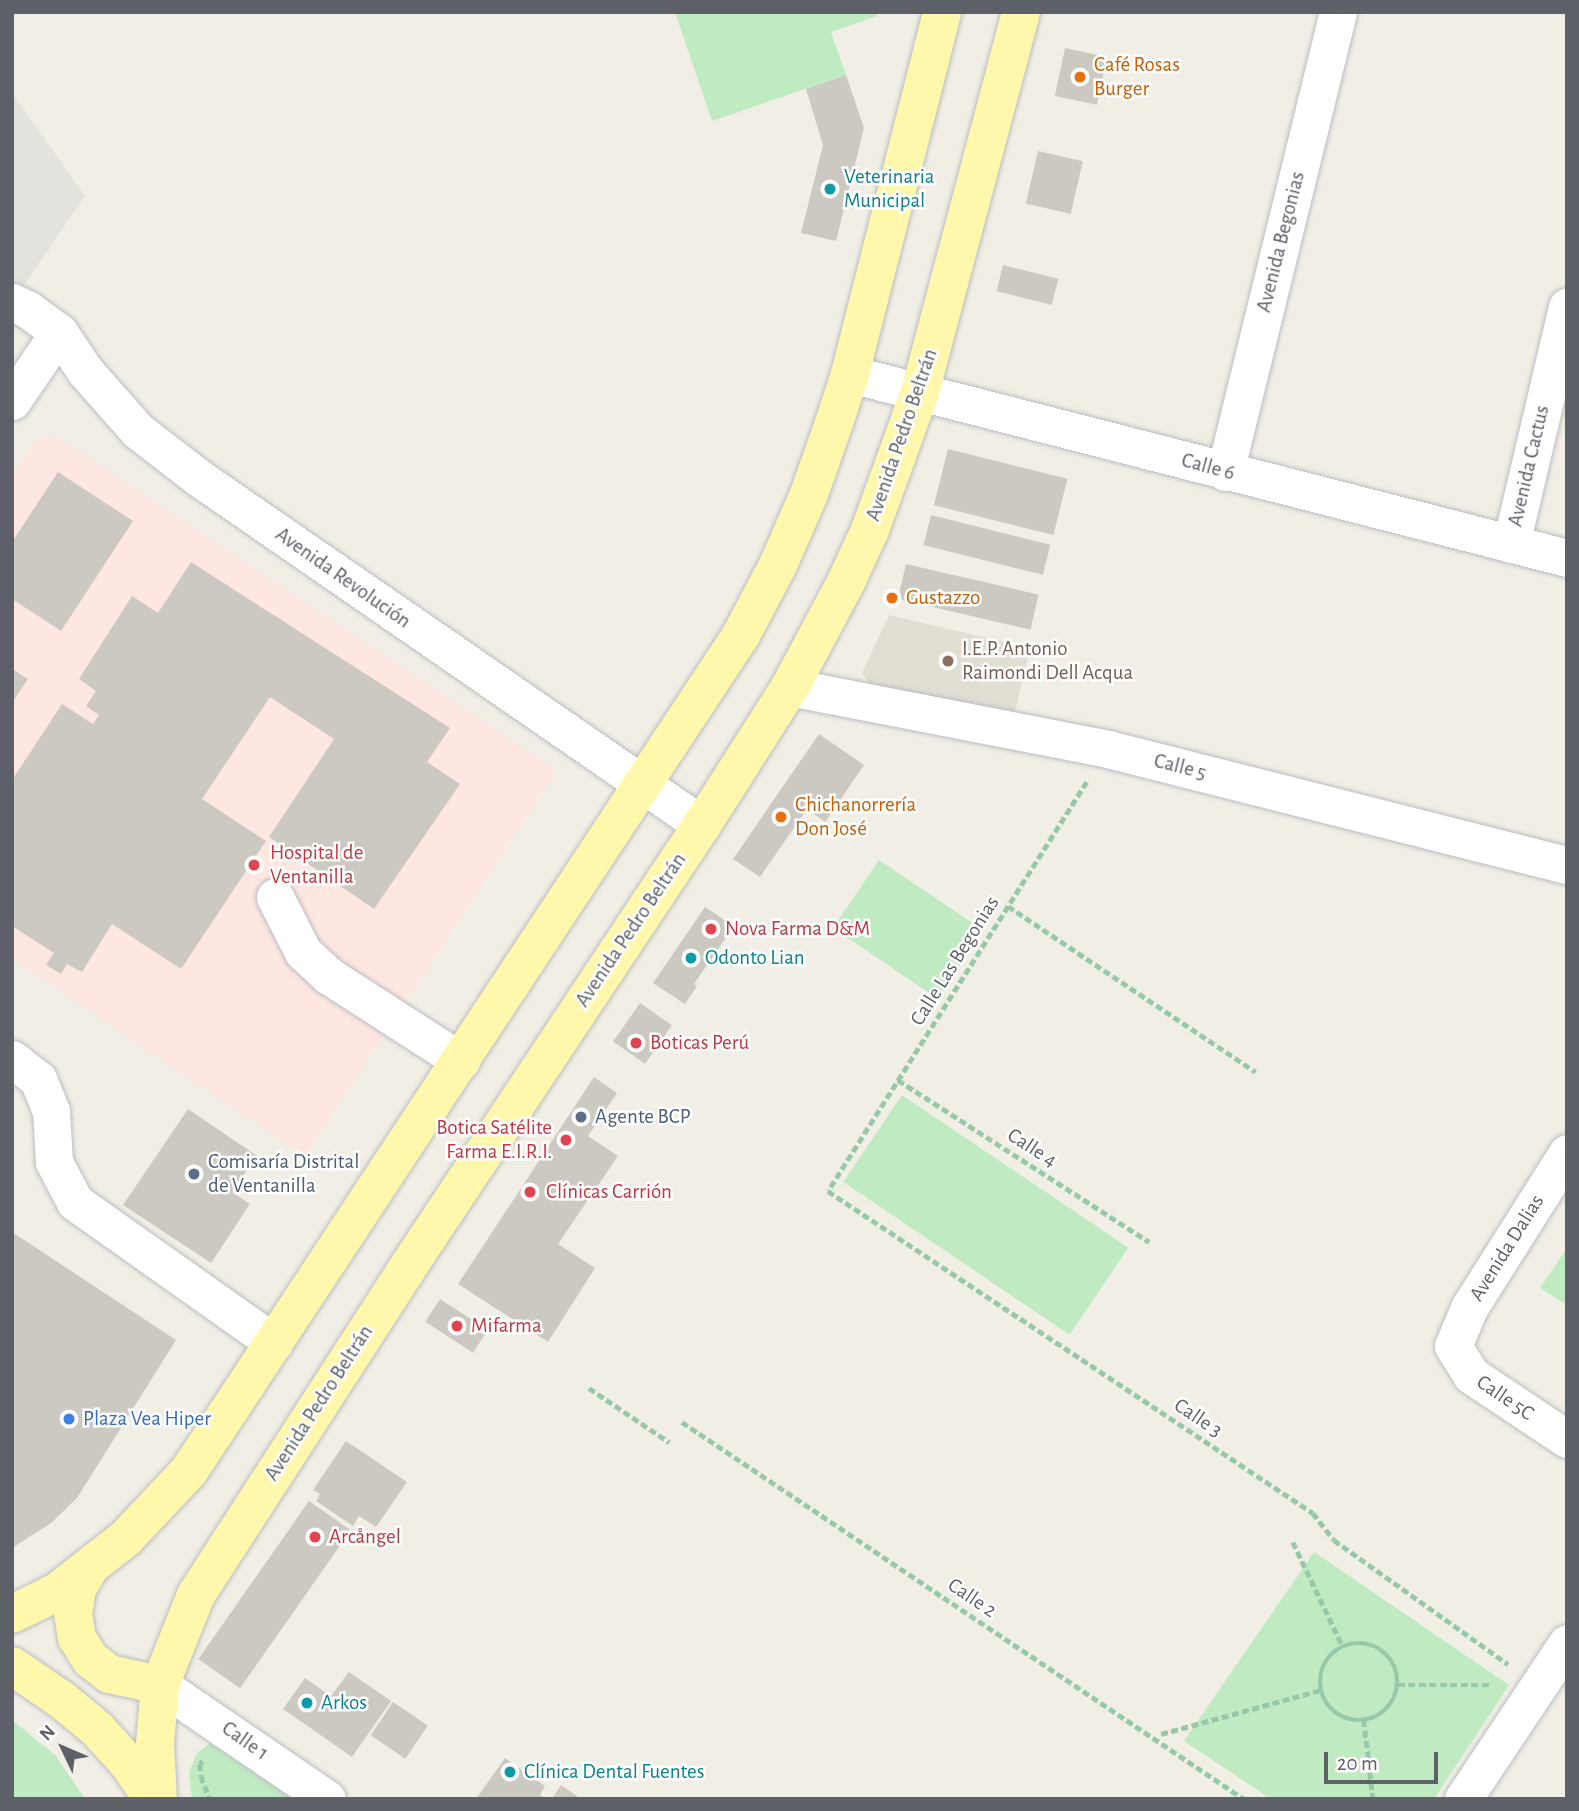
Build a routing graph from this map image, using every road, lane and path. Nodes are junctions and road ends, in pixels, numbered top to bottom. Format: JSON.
{"nodes":[{"id":1,"x":942,"y":12,"type":"edge"},
{"id":2,"x":1021,"y":12,"type":"edge"},
{"id":3,"x":1338,"y":12,"type":"edge"},
{"id":4,"x":12,"y":302,"type":"edge"},
{"id":5,"x":1567,"y":307,"type":"edge"},
{"id":6,"x":59,"y":332,"type":"junction"},
{"id":7,"x":850,"y":374,"type":"junction"},
{"id":8,"x":920,"y":393,"type":"junction"},
{"id":9,"x":12,"y":401,"type":"edge"},
{"id":10,"x":1225,"y":472,"type":"junction"},
{"id":11,"x":1511,"y":544,"type":"junction"},
{"id":12,"x":1567,"y":558,"type":"edge"},
{"id":13,"x":790,"y":687,"type":"junction"},
{"id":14,"x":1108,"y":749,"type":"junction"},
{"id":15,"x":644,"y":786,"type":"junction"},
{"id":16,"x":702,"y":825,"type":"junction"},
{"id":17,"x":1567,"y":865,"type":"edge"},
{"id":18,"x":275,"y":897,"type":"dead end"},
{"id":19,"x":1008,"y":906,"type":"junction"},
{"id":20,"x":12,"y":1059,"type":"edge"},
{"id":21,"x":461,"y":1061,"type":"junction"},
{"id":22,"x":1256,"y":1072,"type":"dead end"},
{"id":23,"x":898,"y":1080,"type":"junction"},
{"id":24,"x":1567,"y":1153,"type":"edge"},
{"id":25,"x":828,"y":1191,"type":"joint"},
{"id":26,"x":1149,"y":1242,"type":"dead end"},
{"id":27,"x":274,"y":1343,"type":"junction"},
{"id":28,"x":1453,"y":1346,"type":"joint"},
{"id":29,"x":589,"y":1388,"type":"dead end"},
{"id":30,"x":682,"y":1422,"type":"dead end"},
{"id":31,"x":1567,"y":1439,"type":"edge"},
{"id":32,"x":669,"y":1442,"type":"dead end"},
{"id":33,"x":1293,"y":1542,"type":"dead end"},
{"id":34,"x":90,"y":1567,"type":"junction"},
{"id":35,"x":12,"y":1614,"type":"edge"},
{"id":36,"x":1567,"y":1643,"type":"edge"},
{"id":37,"x":1343,"y":1647,"type":"junction"},
{"id":38,"x":12,"y":1666,"type":"edge"},
{"id":39,"x":160,"y":1685,"type":"junction"},
{"id":40,"x":1398,"y":1685,"type":"junction"},
{"id":41,"x":1538,"y":1686,"type":"junction"},
{"id":42,"x":1321,"y":1690,"type":"junction"},
{"id":43,"x":1364,"y":1720,"type":"junction"},
{"id":44,"x":1161,"y":1734,"type":"dead end"},
{"id":45,"x":207,"y":1757,"type":"dead end"},
{"id":46,"x":153,"y":1799,"type":"edge"},
{"id":47,"x":159,"y":1799,"type":"edge"},
{"id":48,"x":210,"y":1799,"type":"edge"},
{"id":49,"x":327,"y":1799,"type":"edge"},
{"id":50,"x":1244,"y":1799,"type":"edge"},
{"id":51,"x":1373,"y":1799,"type":"edge"},
{"id":52,"x":1462,"y":1799,"type":"edge"}],
"edges":[{"from":1,"to":7,"type":"main road"},
{"from":2,"to":8,"type":"main road","name":"Avenida Pedro Beltrán"},
{"from":3,"to":10,"type":"street","name":"Avenida Begonias"},
{"from":4,"to":6,"type":"street","name":"Avenida Revolución"},
{"from":5,"to":11,"type":"street","name":"Avenida Cactus"},
{"from":6,"to":9,"type":"street"},
{"from":6,"to":15,"type":"street","name":"Avenida Revolución"},
{"from":7,"to":8,"type":"street","name":"Calle 6"},
{"from":7,"to":15,"type":"main road"},
{"from":8,"to":10,"type":"street","name":"Calle 6"},
{"from":8,"to":13,"type":"main road","name":"Avenida Pedro Beltrán"},
{"from":10,"to":11,"type":"street","name":"Calle 6"},
{"from":11,"to":12,"type":"street","name":"Calle 6"},
{"from":13,"to":14,"type":"street","name":"Calle 5"},
{"from":13,"to":16,"type":"main road","name":"Avenida Pedro Beltrán"},
{"from":14,"to":17,"type":"street","name":"Calle 5"},
{"from":14,"to":19,"type":"path","name":"Calle Las Begonias"},
{"from":15,"to":16,"type":"street","name":"Avenida Revolución"},
{"from":15,"to":21,"type":"main road"},
{"from":16,"to":39,"type":"main road","name":"Avenida Pedro Beltrán"},
{"from":18,"to":21,"type":"street"},
{"from":19,"to":22,"type":"path"},
{"from":19,"to":23,"type":"path","name":"Calle Las Begonias"},
{"from":20,"to":27,"type":"street"},
{"from":21,"to":27,"type":"main road"},
{"from":23,"to":25,"type":"path","name":"Calle Las Begonias"},
{"from":23,"to":26,"type":"path","name":"Calle 4"},
{"from":24,"to":28,"type":"street","name":"Avenida Dalias"},
{"from":25,"to":41,"type":"path","name":"Calle 3"},
{"from":27,"to":34,"type":"main road"},
{"from":28,"to":31,"type":"street","name":"Calle 5C"},
{"from":29,"to":32,"type":"path"},
{"from":30,"to":50,"type":"path","name":"Calle 2"},
{"from":33,"to":37,"type":"path"},
{"from":34,"to":35,"type":"main road"},
{"from":34,"to":39,"type":"main road"},
{"from":36,"to":41,"type":"street"},
{"from":37,"to":40,"type":"path"},
{"from":37,"to":42,"type":"path"},
{"from":38,"to":46,"type":"main road"},
{"from":39,"to":47,"type":"main road","name":"Avenida Pedro Beltrán"},
{"from":39,"to":49,"type":"street","name":"Calle 1"},
{"from":40,"to":41,"type":"path"},
{"from":40,"to":43,"type":"path"},
{"from":41,"to":52,"type":"street"},
{"from":42,"to":43,"type":"path"},
{"from":42,"to":44,"type":"path"},
{"from":43,"to":51,"type":"path"},
{"from":45,"to":48,"type":"path"}]}
